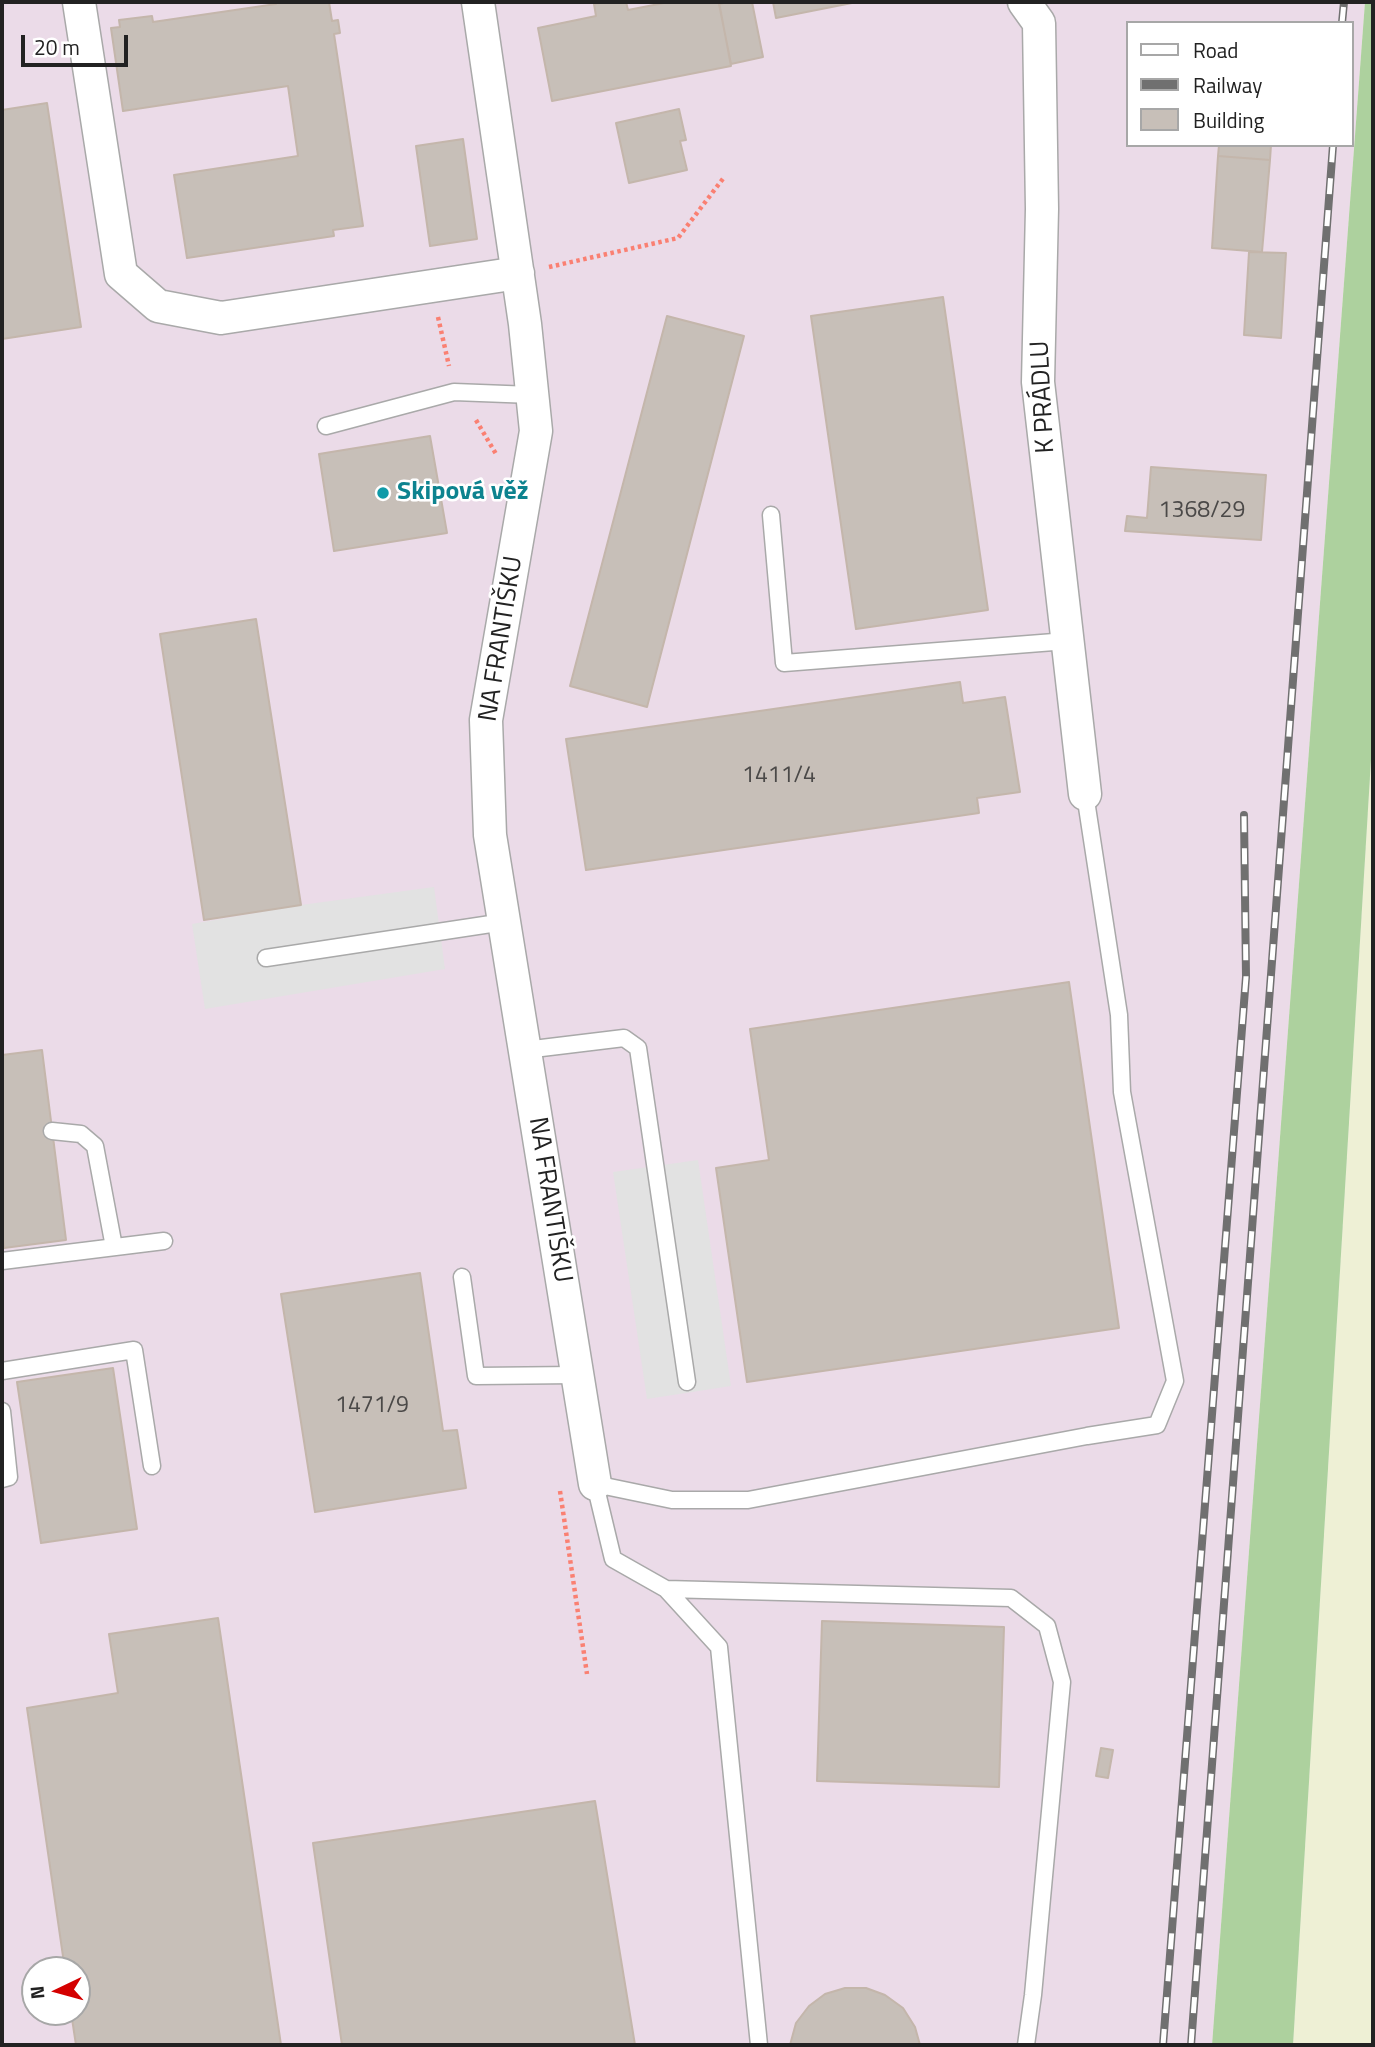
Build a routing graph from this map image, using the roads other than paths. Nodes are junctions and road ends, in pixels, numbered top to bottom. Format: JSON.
{"nodes":[{"id":1,"x":79,"y":2,"type":"edge"},
{"id":2,"x":478,"y":2,"type":"edge"},
{"id":3,"x":1024,"y":2,"type":"edge"},
{"id":4,"x":518,"y":273,"type":"junction"},
{"id":5,"x":532,"y":395,"type":"junction"},
{"id":6,"x":326,"y":426,"type":"dead end"},
{"id":7,"x":771,"y":515,"type":"dead end"},
{"id":8,"x":1068,"y":641,"type":"junction"},
{"id":9,"x":1085,"y":794,"type":"joint"},
{"id":10,"x":504,"y":922,"type":"junction"},
{"id":11,"x":266,"y":958,"type":"dead end"},
{"id":12,"x":525,"y":1050,"type":"junction"},
{"id":13,"x":52,"y":1131,"type":"dead end"},
{"id":14,"x":164,"y":1241,"type":"dead end"},
{"id":15,"x":114,"y":1247,"type":"junction"},
{"id":16,"x":2,"y":1261,"type":"edge"},
{"id":17,"x":462,"y":1277,"type":"dead end"},
{"id":18,"x":2,"y":1371,"type":"edge"},
{"id":19,"x":577,"y":1375,"type":"junction"},
{"id":20,"x":687,"y":1382,"type":"dead end"},
{"id":21,"x":2,"y":1411,"type":"edge"},
{"id":22,"x":152,"y":1466,"type":"dead end"},
{"id":23,"x":2,"y":1479,"type":"edge"},
{"id":24,"x":595,"y":1484,"type":"junction"},
{"id":25,"x":666,"y":1589,"type":"junction"},
{"id":26,"x":759,"y":2045,"type":"edge"},
{"id":27,"x":1026,"y":2045,"type":"edge"}],
"edges":[{"from":1,"to":4,"type":"street"},
{"from":2,"to":4,"type":"street","name":"NA FRANTIŠKU"},
{"from":3,"to":8,"type":"street","name":"K PRÁDLU"},
{"from":4,"to":5,"type":"street","name":"NA FRANTIŠKU"},
{"from":5,"to":6,"type":"lane"},
{"from":5,"to":10,"type":"street","name":"NA FRANTIŠKU"},
{"from":7,"to":8,"type":"lane"},
{"from":8,"to":9,"type":"street","name":"K PRÁDLU"},
{"from":9,"to":24,"type":"lane"},
{"from":10,"to":11,"type":"lane"},
{"from":10,"to":12,"type":"street","name":"NA FRANTIŠKU"},
{"from":12,"to":19,"type":"street","name":"NA FRANTIŠKU"},
{"from":12,"to":20,"type":"lane"},
{"from":13,"to":15,"type":"lane"},
{"from":14,"to":15,"type":"lane"},
{"from":15,"to":16,"type":"lane"},
{"from":17,"to":19,"type":"lane"},
{"from":18,"to":22,"type":"lane"},
{"from":19,"to":24,"type":"street","name":"NA FRANTIŠKU"},
{"from":21,"to":23,"type":"lane"},
{"from":24,"to":25,"type":"lane"},
{"from":25,"to":26,"type":"lane"},
{"from":25,"to":27,"type":"lane"}]}
